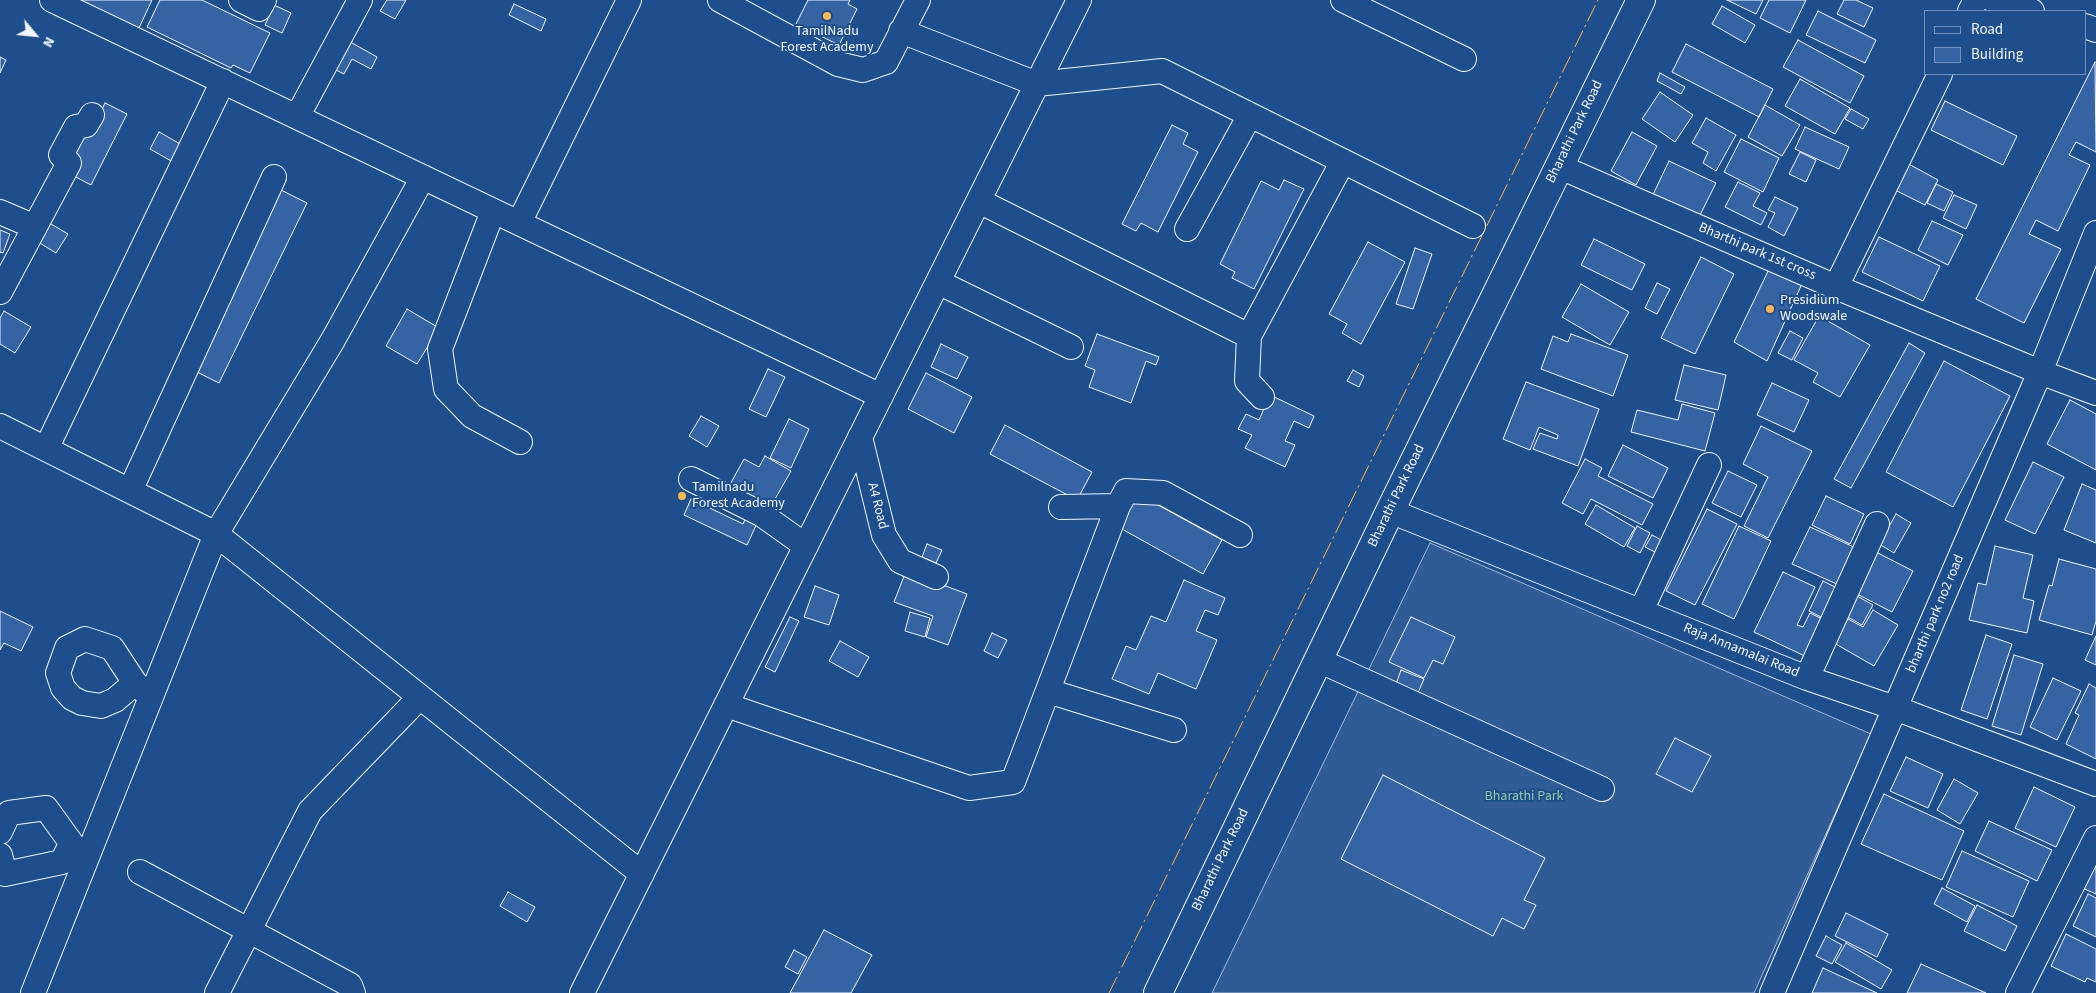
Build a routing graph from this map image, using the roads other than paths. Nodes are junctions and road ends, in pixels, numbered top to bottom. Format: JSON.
{"nodes":[{"id":1,"x":52,"y":0,"type":"edge"},
{"id":2,"x":242,"y":0,"type":"edge"},
{"id":3,"x":264,"y":0,"type":"edge"},
{"id":4,"x":360,"y":0,"type":"edge"},
{"id":5,"x":629,"y":0,"type":"edge"},
{"id":6,"x":720,"y":0,"type":"edge"},
{"id":7,"x":918,"y":0,"type":"edge"},
{"id":8,"x":1080,"y":0,"type":"edge"},
{"id":9,"x":1344,"y":0,"type":"edge"},
{"id":10,"x":1640,"y":0,"type":"edge"},
{"id":11,"x":1992,"y":0,"type":"edge"},
{"id":12,"x":744,"y":7,"type":"edge"},
{"id":13,"x":2028,"y":10,"type":"edge"},
{"id":14,"x":901,"y":32,"type":"junction"},
{"id":15,"x":1464,"y":59,"type":"dead end"},
{"id":16,"x":1940,"y":75,"type":"edge"},
{"id":17,"x":223,"y":82,"type":"junction"},
{"id":18,"x":1037,"y":84,"type":"junction"},
{"id":19,"x":92,"y":115,"type":"dead end"},
{"id":20,"x":1250,"y":115,"type":"junction"},
{"id":21,"x":297,"y":117,"type":"junction"},
{"id":22,"x":1343,"y":161,"type":"junction"},
{"id":23,"x":1558,"y":166,"type":"junction"},
{"id":24,"x":274,"y":176,"type":"dead end"},
{"id":25,"x":423,"y":177,"type":"junction"},
{"id":26,"x":979,"y":201,"type":"junction"},
{"id":27,"x":493,"y":211,"type":"junction"},
{"id":28,"x":0,"y":212,"type":"edge"},
{"id":29,"x":519,"y":223,"type":"junction"},
{"id":30,"x":1473,"y":226,"type":"dead end"},
{"id":31,"x":35,"y":228,"type":"junction"},
{"id":32,"x":1188,"y":229,"type":"dead end"},
{"id":33,"x":2096,"y":233,"type":"edge"},
{"id":34,"x":938,"y":282,"type":"junction"},
{"id":35,"x":1836,"y":286,"type":"junction"},
{"id":36,"x":0,"y":292,"type":"edge"},
{"id":37,"x":1250,"y":336,"type":"junction"},
{"id":38,"x":1071,"y":347,"type":"dead end"},
{"id":39,"x":2040,"y":372,"type":"junction"},
{"id":40,"x":2096,"y":393,"type":"edge"},
{"id":41,"x":881,"y":396,"type":"junction"},
{"id":42,"x":1262,"y":397,"type":"dead end"},
{"id":43,"x":0,"y":426,"type":"edge"},
{"id":44,"x":860,"y":437,"type":"junction"},
{"id":45,"x":520,"y":442,"type":"dead end"},
{"id":46,"x":46,"y":449,"type":"junction"},
{"id":47,"x":1709,"y":465,"type":"dead end"},
{"id":48,"x":691,"y":479,"type":"dead end"},
{"id":49,"x":130,"y":491,"type":"junction"},
{"id":50,"x":1118,"y":506,"type":"junction"},
{"id":51,"x":1061,"y":507,"type":"dead end"},
{"id":52,"x":1390,"y":511,"type":"junction"},
{"id":53,"x":1877,"y":524,"type":"dead end"},
{"id":54,"x":216,"y":534,"type":"junction"},
{"id":55,"x":1240,"y":536,"type":"dead end"},
{"id":56,"x":806,"y":546,"type":"junction"},
{"id":57,"x":936,"y":577,"type":"dead end"},
{"id":58,"x":1641,"y":611,"type":"junction"},
{"id":59,"x":1318,"y":660,"type":"junction"},
{"id":60,"x":1807,"y":678,"type":"junction"},
{"id":61,"x":1048,"y":691,"type":"junction"},
{"id":62,"x":420,"y":697,"type":"junction"},
{"id":63,"x":726,"y":705,"type":"junction"},
{"id":64,"x":1895,"y":708,"type":"junction"},
{"id":65,"x":1174,"y":730,"type":"dead end"},
{"id":66,"x":2096,"y":784,"type":"edge"},
{"id":67,"x":1602,"y":789,"type":"dead end"},
{"id":68,"x":0,"y":832,"type":"edge"},
{"id":69,"x":2096,"y":838,"type":"edge"},
{"id":70,"x":78,"y":853,"type":"junction"},
{"id":71,"x":0,"y":855,"type":"edge"},
{"id":72,"x":140,"y":872,"type":"dead end"},
{"id":73,"x":642,"y":874,"type":"junction"},
{"id":74,"x":249,"y":930,"type":"junction"},
{"id":75,"x":33,"y":993,"type":"edge"},
{"id":76,"x":217,"y":993,"type":"edge"},
{"id":77,"x":353,"y":993,"type":"edge"},
{"id":78,"x":582,"y":993,"type":"edge"},
{"id":79,"x":1158,"y":993,"type":"edge"},
{"id":80,"x":1772,"y":993,"type":"edge"},
{"id":81,"x":2018,"y":993,"type":"edge"}],
"edges":[{"from":1,"to":17,"type":"street"},
{"from":2,"to":3,"type":"street"},
{"from":4,"to":21,"type":"street"},
{"from":5,"to":29,"type":"street"},
{"from":6,"to":12,"type":"street"},
{"from":7,"to":14,"type":"street"},
{"from":8,"to":18,"type":"street"},
{"from":9,"to":15,"type":"street"},
{"from":10,"to":23,"type":"main road","name":"Bharathi Park Road"},
{"from":11,"to":13,"type":"street"},
{"from":12,"to":14,"type":"street"},
{"from":14,"to":18,"type":"street"},
{"from":16,"to":35,"type":"street"},
{"from":17,"to":21,"type":"street"},
{"from":17,"to":46,"type":"street"},
{"from":18,"to":20,"type":"street"},
{"from":18,"to":26,"type":"street"},
{"from":19,"to":31,"type":"street"},
{"from":20,"to":22,"type":"street"},
{"from":20,"to":32,"type":"street"},
{"from":21,"to":25,"type":"street"},
{"from":22,"to":30,"type":"street"},
{"from":22,"to":37,"type":"street"},
{"from":23,"to":35,"type":"street","name":"Bharthi park 1st cross"},
{"from":23,"to":52,"type":"main road","name":"Bharathi Park Road"},
{"from":24,"to":49,"type":"street"},
{"from":25,"to":27,"type":"street"},
{"from":25,"to":54,"type":"street"},
{"from":26,"to":34,"type":"street"},
{"from":26,"to":37,"type":"street"},
{"from":27,"to":29,"type":"street"},
{"from":27,"to":45,"type":"street"},
{"from":28,"to":31,"type":"street"},
{"from":29,"to":41,"type":"street"},
{"from":31,"to":36,"type":"street"},
{"from":33,"to":39,"type":"street","name":"bharthi park no2 road"},
{"from":34,"to":38,"type":"street"},
{"from":34,"to":41,"type":"street"},
{"from":35,"to":39,"type":"street","name":"Bharthi park 1st cross"},
{"from":37,"to":42,"type":"street"},
{"from":39,"to":40,"type":"street","name":"Bharthi park 1st cross"},
{"from":39,"to":64,"type":"street","name":"bharthi park no2 road"},
{"from":41,"to":44,"type":"street"},
{"from":43,"to":46,"type":"street"},
{"from":44,"to":56,"type":"street"},
{"from":44,"to":57,"type":"street","name":"A4 Road"},
{"from":46,"to":49,"type":"street"},
{"from":47,"to":58,"type":"street"},
{"from":48,"to":56,"type":"street"},
{"from":49,"to":54,"type":"street"},
{"from":50,"to":51,"type":"street"},
{"from":50,"to":55,"type":"street"},
{"from":50,"to":61,"type":"street"},
{"from":52,"to":58,"type":"street","name":"Raja Annamalai Road"},
{"from":52,"to":59,"type":"main road","name":"Bharathi Park Road"},
{"from":53,"to":60,"type":"street"},
{"from":54,"to":62,"type":"street"},
{"from":54,"to":70,"type":"street"},
{"from":56,"to":63,"type":"street"},
{"from":58,"to":60,"type":"street","name":"Raja Annamalai Road"},
{"from":59,"to":67,"type":"street"},
{"from":59,"to":79,"type":"main road","name":"Bharathi Park Road"},
{"from":60,"to":64,"type":"street","name":"Raja Annamalai Road"},
{"from":61,"to":63,"type":"street"},
{"from":61,"to":65,"type":"street"},
{"from":62,"to":73,"type":"street"},
{"from":62,"to":74,"type":"street"},
{"from":63,"to":73,"type":"street"},
{"from":64,"to":66,"type":"street","name":"Raja Annamalai Road"},
{"from":64,"to":80,"type":"street","name":"bharthi park no2 road"},
{"from":68,"to":70,"type":"street"},
{"from":69,"to":81,"type":"street"},
{"from":70,"to":71,"type":"street"},
{"from":70,"to":75,"type":"street"},
{"from":72,"to":74,"type":"street"},
{"from":73,"to":78,"type":"street"},
{"from":74,"to":76,"type":"street"},
{"from":74,"to":77,"type":"street"}]}
